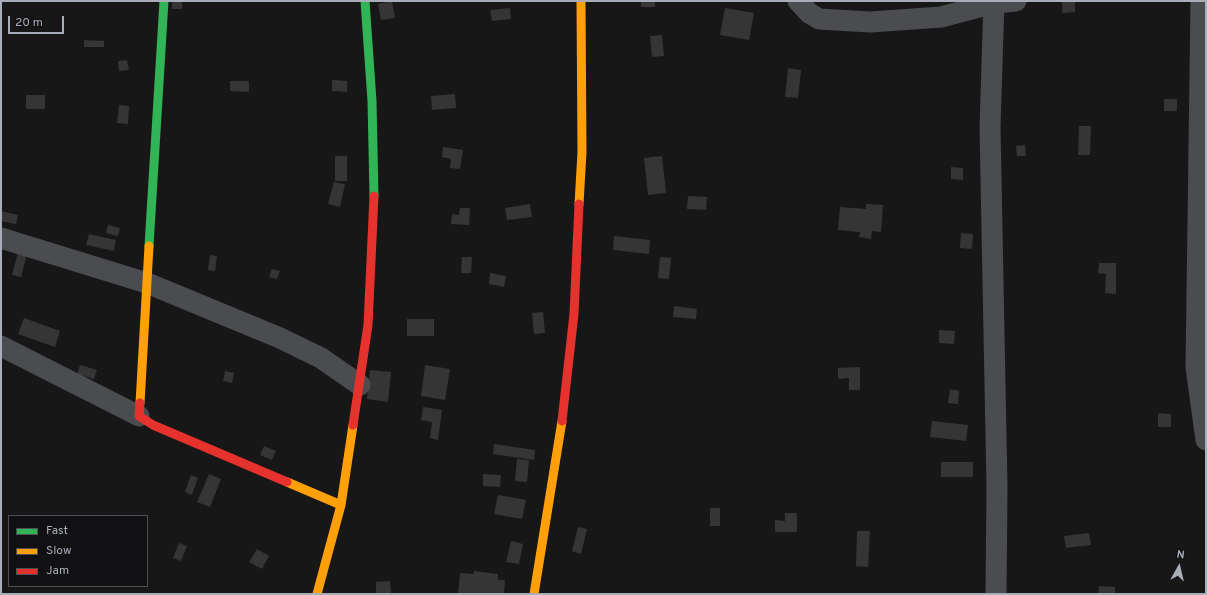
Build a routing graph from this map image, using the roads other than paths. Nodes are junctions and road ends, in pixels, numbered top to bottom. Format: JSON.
{"nodes":[{"id":1,"x":164,"y":1,"type":"edge"},
{"id":2,"x":365,"y":1,"type":"edge"},
{"id":3,"x":581,"y":1,"type":"edge"},
{"id":4,"x":798,"y":1,"type":"edge"},
{"id":5,"x":1016,"y":1,"type":"edge"},
{"id":6,"x":1200,"y":1,"type":"edge"},
{"id":7,"x":994,"y":2,"type":"edge"},
{"id":8,"x":1,"y":238,"type":"edge"},
{"id":9,"x":147,"y":283,"type":"junction"},
{"id":10,"x":1,"y":346,"type":"edge"},
{"id":11,"x":360,"y":385,"type":"junction"},
{"id":12,"x":139,"y":416,"type":"junction"},
{"id":13,"x":1206,"y":440,"type":"edge"},
{"id":14,"x":341,"y":504,"type":"junction"},
{"id":15,"x":317,"y":594,"type":"edge"},
{"id":16,"x":534,"y":594,"type":"edge"},
{"id":17,"x":996,"y":594,"type":"edge"}],
"edges":[{"from":1,"to":9,"type":"street"},
{"from":2,"to":11,"type":"street"},
{"from":3,"to":16,"type":"street"},
{"from":4,"to":7,"type":"street"},
{"from":5,"to":7,"type":"street"},
{"from":6,"to":13,"type":"street"},
{"from":7,"to":17,"type":"street"},
{"from":8,"to":9,"type":"street"},
{"from":9,"to":11,"type":"street"},
{"from":9,"to":12,"type":"street"},
{"from":10,"to":12,"type":"street"},
{"from":11,"to":14,"type":"street"},
{"from":12,"to":14,"type":"street"},
{"from":14,"to":15,"type":"street"}]}
